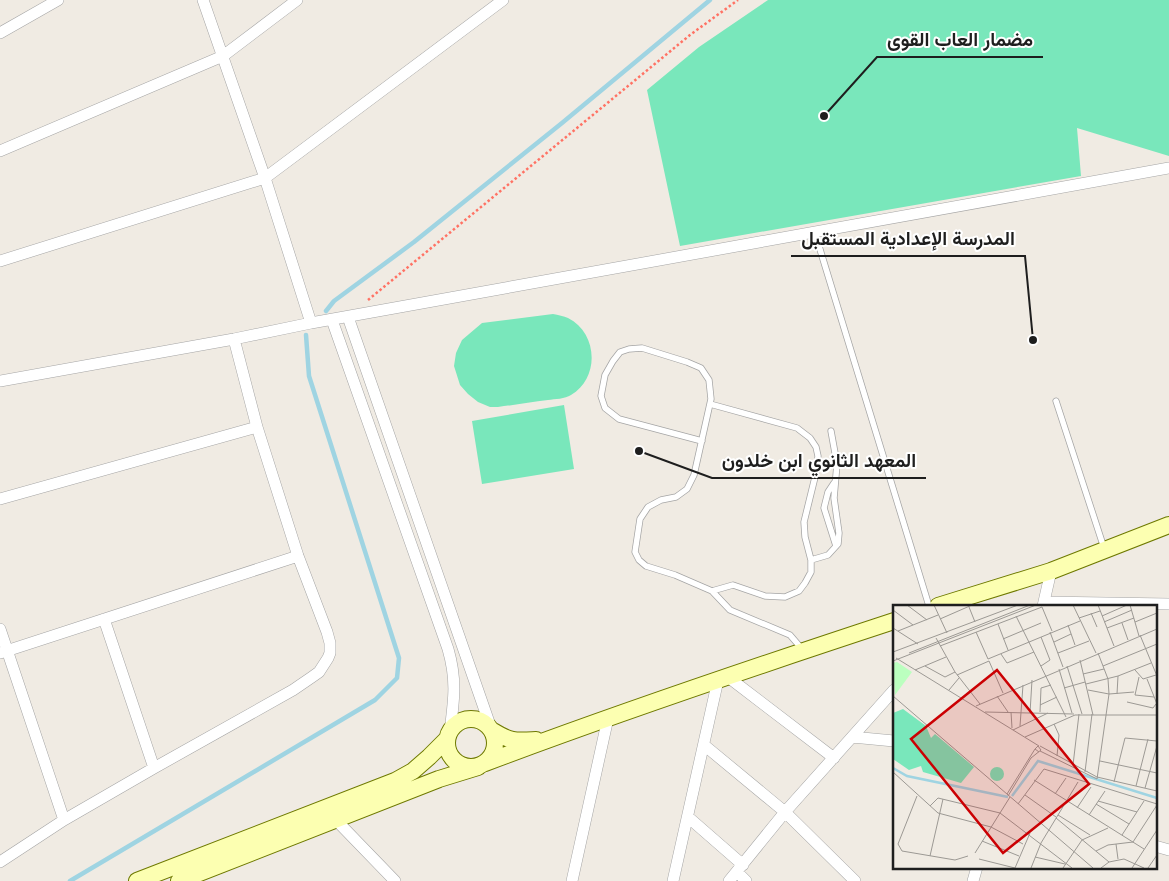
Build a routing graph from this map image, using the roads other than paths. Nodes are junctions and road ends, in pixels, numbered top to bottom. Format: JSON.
{"nodes":[{"id":1,"x":58,"y":0,"type":"edge"},
{"id":2,"x":203,"y":0,"type":"edge"},
{"id":3,"x":297,"y":0,"type":"edge"},
{"id":4,"x":503,"y":0,"type":"edge"},
{"id":5,"x":0,"y":33,"type":"edge"},
{"id":6,"x":223,"y":56,"type":"junction"},
{"id":7,"x":0,"y":151,"type":"edge"},
{"id":8,"x":1169,"y":168,"type":"edge"},
{"id":9,"x":265,"y":178,"type":"junction"},
{"id":10,"x":815,"y":233,"type":"junction"},
{"id":11,"x":0,"y":261,"type":"edge"},
{"id":12,"x":348,"y":317,"type":"junction"},
{"id":13,"x":332,"y":320,"type":"junction"},
{"id":14,"x":312,"y":323,"type":"junction"},
{"id":15,"x":234,"y":339,"type":"junction"},
{"id":16,"x":0,"y":381,"type":"edge"},
{"id":17,"x":1056,"y":401,"type":"dead end"},
{"id":18,"x":710,"y":404,"type":"junction"},
{"id":19,"x":257,"y":427,"type":"junction"},
{"id":20,"x":831,"y":431,"type":"dead end"},
{"id":21,"x":702,"y":441,"type":"junction"},
{"id":22,"x":836,"y":481,"type":"junction"},
{"id":23,"x":0,"y":500,"type":"edge"},
{"id":24,"x":1169,"y":525,"type":"edge"},
{"id":25,"x":836,"y":546,"type":"junction"},
{"id":26,"x":1105,"y":550,"type":"junction"},
{"id":27,"x":298,"y":556,"type":"junction"},
{"id":28,"x":811,"y":560,"type":"junction"},
{"id":29,"x":1051,"y":570,"type":"junction"},
{"id":30,"x":712,"y":591,"type":"junction"},
{"id":31,"x":964,"y":601,"type":"edge"},
{"id":32,"x":1044,"y":604,"type":"edge"},
{"id":33,"x":1169,"y":604,"type":"edge"},
{"id":34,"x":929,"y":605,"type":"edge"},
{"id":35,"x":943,"y":605,"type":"edge"},
{"id":36,"x":104,"y":619,"type":"junction"},
{"id":37,"x":893,"y":621,"type":"edge"},
{"id":38,"x":0,"y":629,"type":"edge"},
{"id":39,"x":803,"y":651,"type":"junction"},
{"id":40,"x":4,"y":652,"type":"edge"},
{"id":41,"x":723,"y":678,"type":"junction"},
{"id":42,"x":893,"y":691,"type":"edge"},
{"id":43,"x":608,"y":718,"type":"junction"},
{"id":44,"x":492,"y":729,"type":"junction"},
{"id":45,"x":448,"y":735,"type":"junction"},
{"id":46,"x":852,"y":737,"type":"junction"},
{"id":47,"x":548,"y":739,"type":"junction"},
{"id":48,"x":893,"y":741,"type":"edge"},
{"id":49,"x":704,"y":745,"type":"junction"},
{"id":50,"x":834,"y":758,"type":"junction"},
{"id":51,"x":482,"y":765,"type":"junction"},
{"id":52,"x":154,"y":768,"type":"junction"},
{"id":53,"x":785,"y":812,"type":"junction"},
{"id":54,"x":688,"y":817,"type":"junction"},
{"id":55,"x":64,"y":820,"type":"junction"},
{"id":56,"x":336,"y":820,"type":"junction"},
{"id":57,"x":1156,"y":846,"type":"edge"},
{"id":58,"x":1169,"y":850,"type":"edge"},
{"id":59,"x":0,"y":862,"type":"edge"},
{"id":60,"x":977,"y":868,"type":"edge"},
{"id":61,"x":197,"y":872,"type":"edge"},
{"id":62,"x":736,"y":873,"type":"edge"},
{"id":63,"x":136,"y":881,"type":"edge"},
{"id":64,"x":179,"y":881,"type":"edge"},
{"id":65,"x":395,"y":881,"type":"edge"},
{"id":66,"x":572,"y":881,"type":"edge"},
{"id":67,"x":674,"y":881,"type":"edge"},
{"id":68,"x":746,"y":881,"type":"edge"},
{"id":69,"x":854,"y":881,"type":"edge"},
{"id":70,"x":973,"y":881,"type":"edge"}],
"edges":[{"from":1,"to":5,"type":"street"},
{"from":2,"to":6,"type":"street"},
{"from":3,"to":6,"type":"street"},
{"from":4,"to":9,"type":"street"},
{"from":6,"to":7,"type":"street"},
{"from":6,"to":9,"type":"street"},
{"from":8,"to":10,"type":"street"},
{"from":9,"to":11,"type":"street"},
{"from":9,"to":14,"type":"street"},
{"from":10,"to":12,"type":"street"},
{"from":10,"to":34,"type":"lane"},
{"from":12,"to":13,"type":"street"},
{"from":12,"to":44,"type":"street"},
{"from":13,"to":14,"type":"street"},
{"from":13,"to":45,"type":"street"},
{"from":14,"to":15,"type":"street"},
{"from":15,"to":16,"type":"street"},
{"from":15,"to":19,"type":"street"},
{"from":17,"to":26,"type":"lane"},
{"from":18,"to":21,"type":"lane"},
{"from":18,"to":21,"type":"lane"},
{"from":18,"to":28,"type":"lane"},
{"from":19,"to":23,"type":"street"},
{"from":19,"to":27,"type":"street"},
{"from":20,"to":22,"type":"lane"},
{"from":21,"to":30,"type":"lane"},
{"from":22,"to":25,"type":"lane"},
{"from":22,"to":25,"type":"lane"},
{"from":24,"to":26,"type":"street"},
{"from":25,"to":28,"type":"lane"},
{"from":26,"to":29,"type":"street"},
{"from":27,"to":36,"type":"street"},
{"from":27,"to":52,"type":"street"},
{"from":28,"to":30,"type":"lane"},
{"from":29,"to":31,"type":"street"},
{"from":29,"to":32,"type":"street"},
{"from":30,"to":39,"type":"lane"},
{"from":31,"to":35,"type":"street"},
{"from":32,"to":33,"type":"street"},
{"from":36,"to":40,"type":"street"},
{"from":36,"to":52,"type":"street"},
{"from":37,"to":39,"type":"street"},
{"from":38,"to":40,"type":"street"},
{"from":39,"to":41,"type":"street"},
{"from":40,"to":55,"type":"street"},
{"from":41,"to":43,"type":"street"},
{"from":41,"to":49,"type":"street"},
{"from":41,"to":50,"type":"street"},
{"from":42,"to":46,"type":"street"},
{"from":43,"to":47,"type":"street"},
{"from":43,"to":66,"type":"street"},
{"from":44,"to":45,"type":"street"},
{"from":44,"to":47,"type":"street"},
{"from":44,"to":51,"type":"street"},
{"from":45,"to":51,"type":"street"},
{"from":45,"to":61,"type":"street"},
{"from":46,"to":48,"type":"street"},
{"from":46,"to":50,"type":"street"},
{"from":47,"to":51,"type":"street"},
{"from":49,"to":53,"type":"street"},
{"from":49,"to":54,"type":"street"},
{"from":50,"to":53,"type":"street"},
{"from":51,"to":56,"type":"street"},
{"from":52,"to":55,"type":"street"},
{"from":53,"to":62,"type":"street"},
{"from":53,"to":69,"type":"street"},
{"from":54,"to":62,"type":"street"},
{"from":54,"to":67,"type":"street"},
{"from":55,"to":59,"type":"street"},
{"from":56,"to":61,"type":"street"},
{"from":56,"to":65,"type":"street"},
{"from":57,"to":58,"type":"street"},
{"from":60,"to":70,"type":"street"},
{"from":61,"to":63,"type":"street"},
{"from":61,"to":64,"type":"street"},
{"from":62,"to":68,"type":"street"}]}
